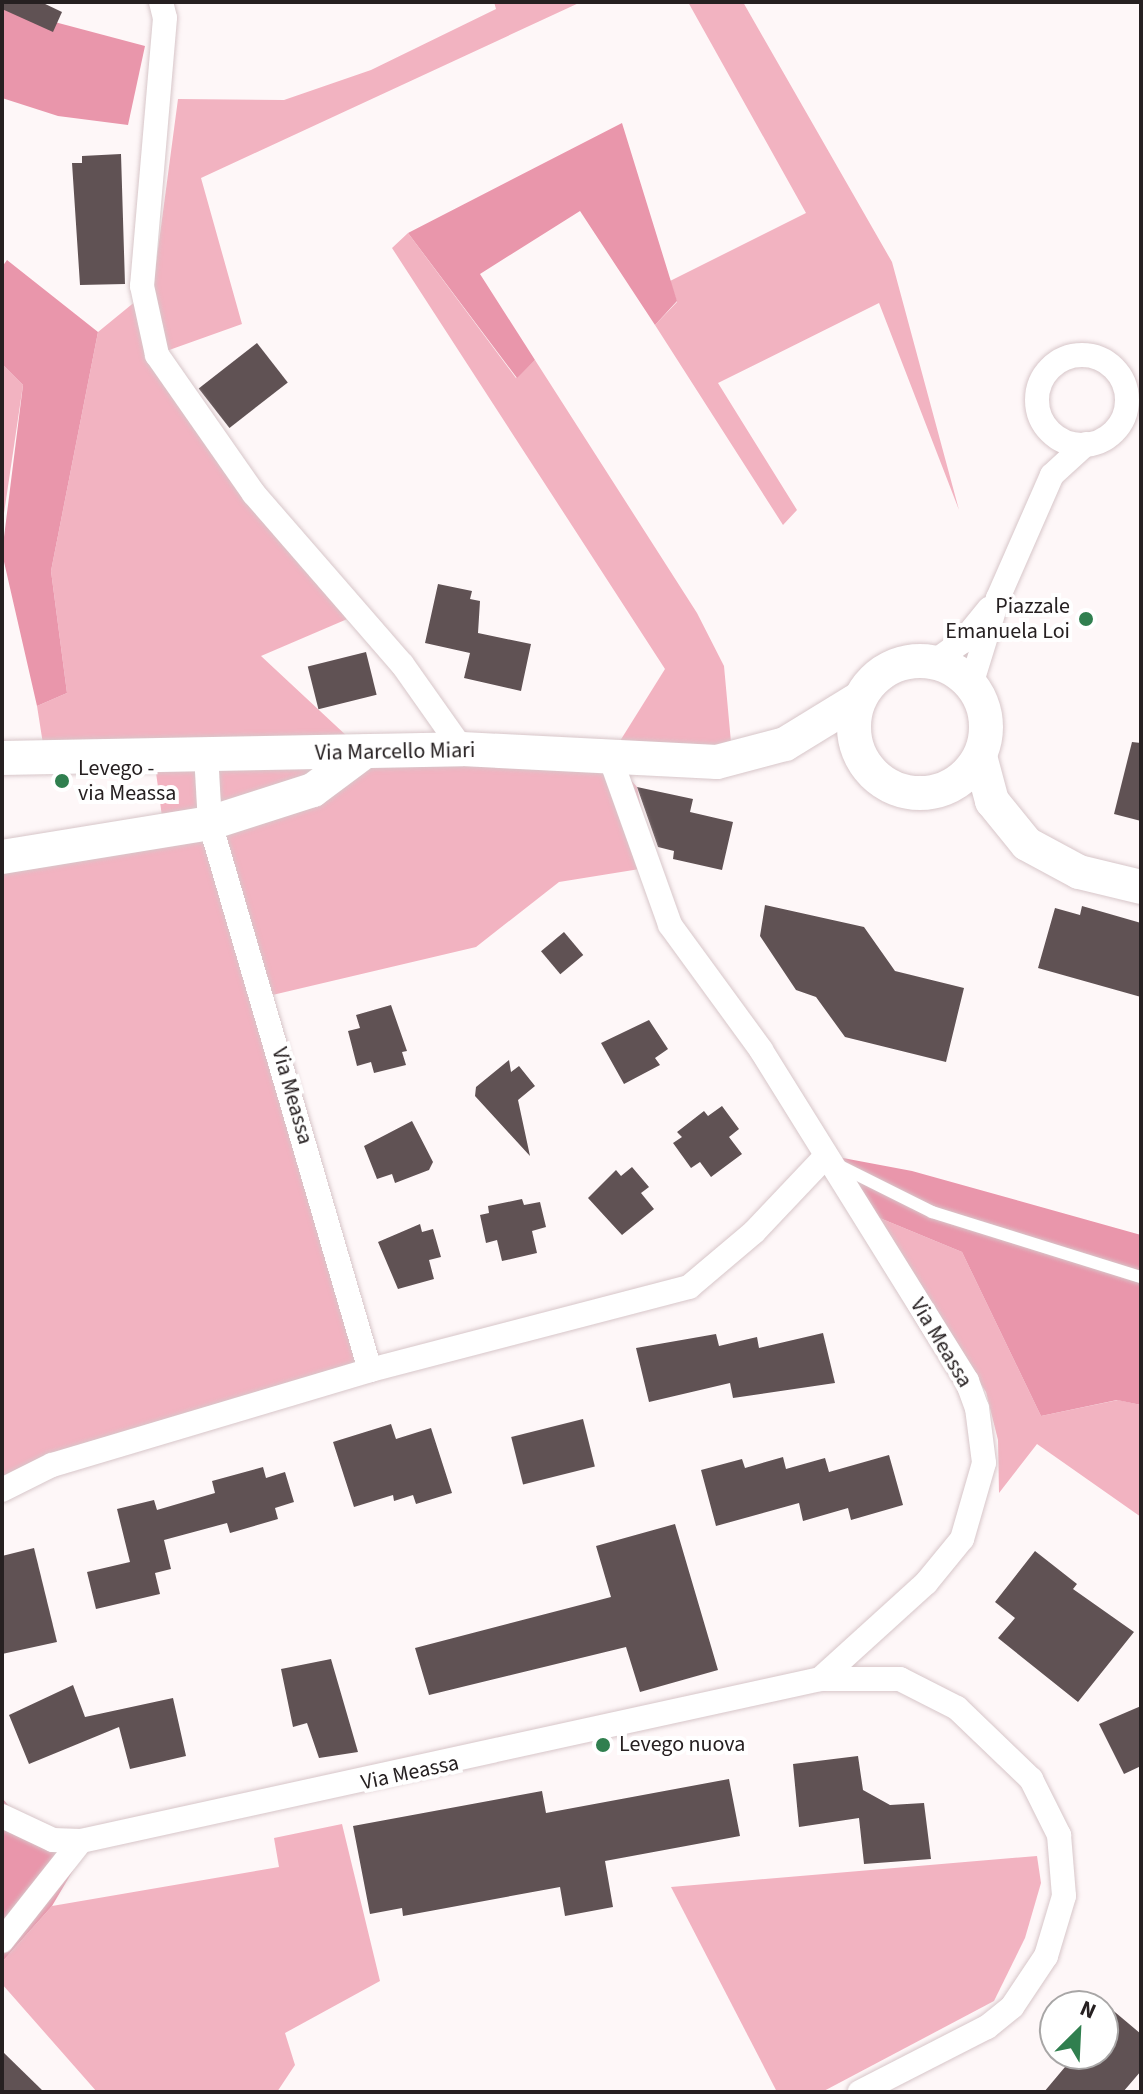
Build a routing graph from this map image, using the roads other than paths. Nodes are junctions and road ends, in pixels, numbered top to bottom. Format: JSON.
{"nodes":[{"id":1,"x":161,"y":2,"type":"edge"},
{"id":2,"x":1114,"y":368,"type":"junction"},
{"id":3,"x":1141,"y":373,"type":"edge"},
{"id":4,"x":1049,"y":430,"type":"junction"},
{"id":5,"x":1086,"y":444,"type":"junction"},
{"id":6,"x":1052,"y":475,"type":"junction"},
{"id":7,"x":998,"y":598,"type":"junction"},
{"id":8,"x":934,"y":662,"type":"junction"},
{"id":9,"x":971,"y":685,"type":"junction"},
{"id":10,"x":860,"y":698,"type":"junction"},
{"id":11,"x":785,"y":744,"type":"junction"},
{"id":12,"x":462,"y":749,"type":"junction"},
{"id":13,"x":858,"y":750,"type":"junction"},
{"id":14,"x":364,"y":752,"type":"junction"},
{"id":15,"x":206,"y":754,"type":"junction"},
{"id":16,"x":980,"y":756,"type":"junction"},
{"id":17,"x":610,"y":757,"type":"junction"},
{"id":18,"x":2,"y":758,"type":"edge"},
{"id":19,"x":936,"y":791,"type":"junction"},
{"id":20,"x":210,"y":823,"type":"junction"},
{"id":21,"x":1009,"y":825,"type":"junction"},
{"id":22,"x":2,"y":857,"type":"edge"},
{"id":23,"x":1141,"y":887,"type":"edge"},
{"id":24,"x":824,"y":1158,"type":"junction"},
{"id":25,"x":1141,"y":1277,"type":"edge"},
{"id":26,"x":370,"y":1370,"type":"junction"},
{"id":27,"x":2,"y":1490,"type":"edge"},
{"id":28,"x":820,"y":1679,"type":"junction"},
{"id":29,"x":2,"y":1816,"type":"edge"},
{"id":30,"x":81,"y":1841,"type":"junction"},
{"id":31,"x":2,"y":1941,"type":"edge"},
{"id":32,"x":860,"y":2092,"type":"edge"}],
"edges":[{"from":1,"to":12,"type":"street"},
{"from":2,"to":3,"type":"street"},
{"from":2,"to":4,"type":"street"},
{"from":2,"to":5,"type":"street"},
{"from":4,"to":5,"type":"street"},
{"from":4,"to":6,"type":"street"},
{"from":5,"to":6,"type":"street"},
{"from":6,"to":7,"type":"street"},
{"from":7,"to":8,"type":"street"},
{"from":7,"to":9,"type":"street"},
{"from":8,"to":9,"type":"main road"},
{"from":8,"to":10,"type":"main road","name":"Via Marcello Miari"},
{"from":9,"to":16,"type":"main road"},
{"from":10,"to":11,"type":"main road","name":"Via Marcello Miari"},
{"from":10,"to":13,"type":"main road"},
{"from":11,"to":13,"type":"main road","name":"Via Marcello Miari"},
{"from":11,"to":17,"type":"main road","name":"Via Marcello Miari"},
{"from":12,"to":14,"type":"main road","name":"Via Marcello Miari"},
{"from":12,"to":17,"type":"main road","name":"Via Marcello Miari"},
{"from":13,"to":19,"type":"main road"},
{"from":14,"to":15,"type":"main road","name":"Via Marcello Miari"},
{"from":14,"to":20,"type":"main road"},
{"from":15,"to":18,"type":"main road","name":"Via Marcello Miari"},
{"from":15,"to":20,"type":"street","name":"Via Meassa"},
{"from":16,"to":19,"type":"main road"},
{"from":16,"to":21,"type":"main road"},
{"from":17,"to":24,"type":"street","name":"Via Meassa"},
{"from":19,"to":21,"type":"main road"},
{"from":20,"to":22,"type":"main road"},
{"from":20,"to":26,"type":"street","name":"Via Meassa"},
{"from":21,"to":23,"type":"main road"},
{"from":24,"to":25,"type":"lane"},
{"from":24,"to":26,"type":"street"},
{"from":24,"to":28,"type":"street","name":"Via Meassa"},
{"from":26,"to":27,"type":"street"},
{"from":28,"to":30,"type":"street","name":"Via Meassa"},
{"from":28,"to":32,"type":"street","name":"Via Meassa"},
{"from":29,"to":30,"type":"street","name":"Via Meassa"},
{"from":30,"to":31,"type":"street"}]}
